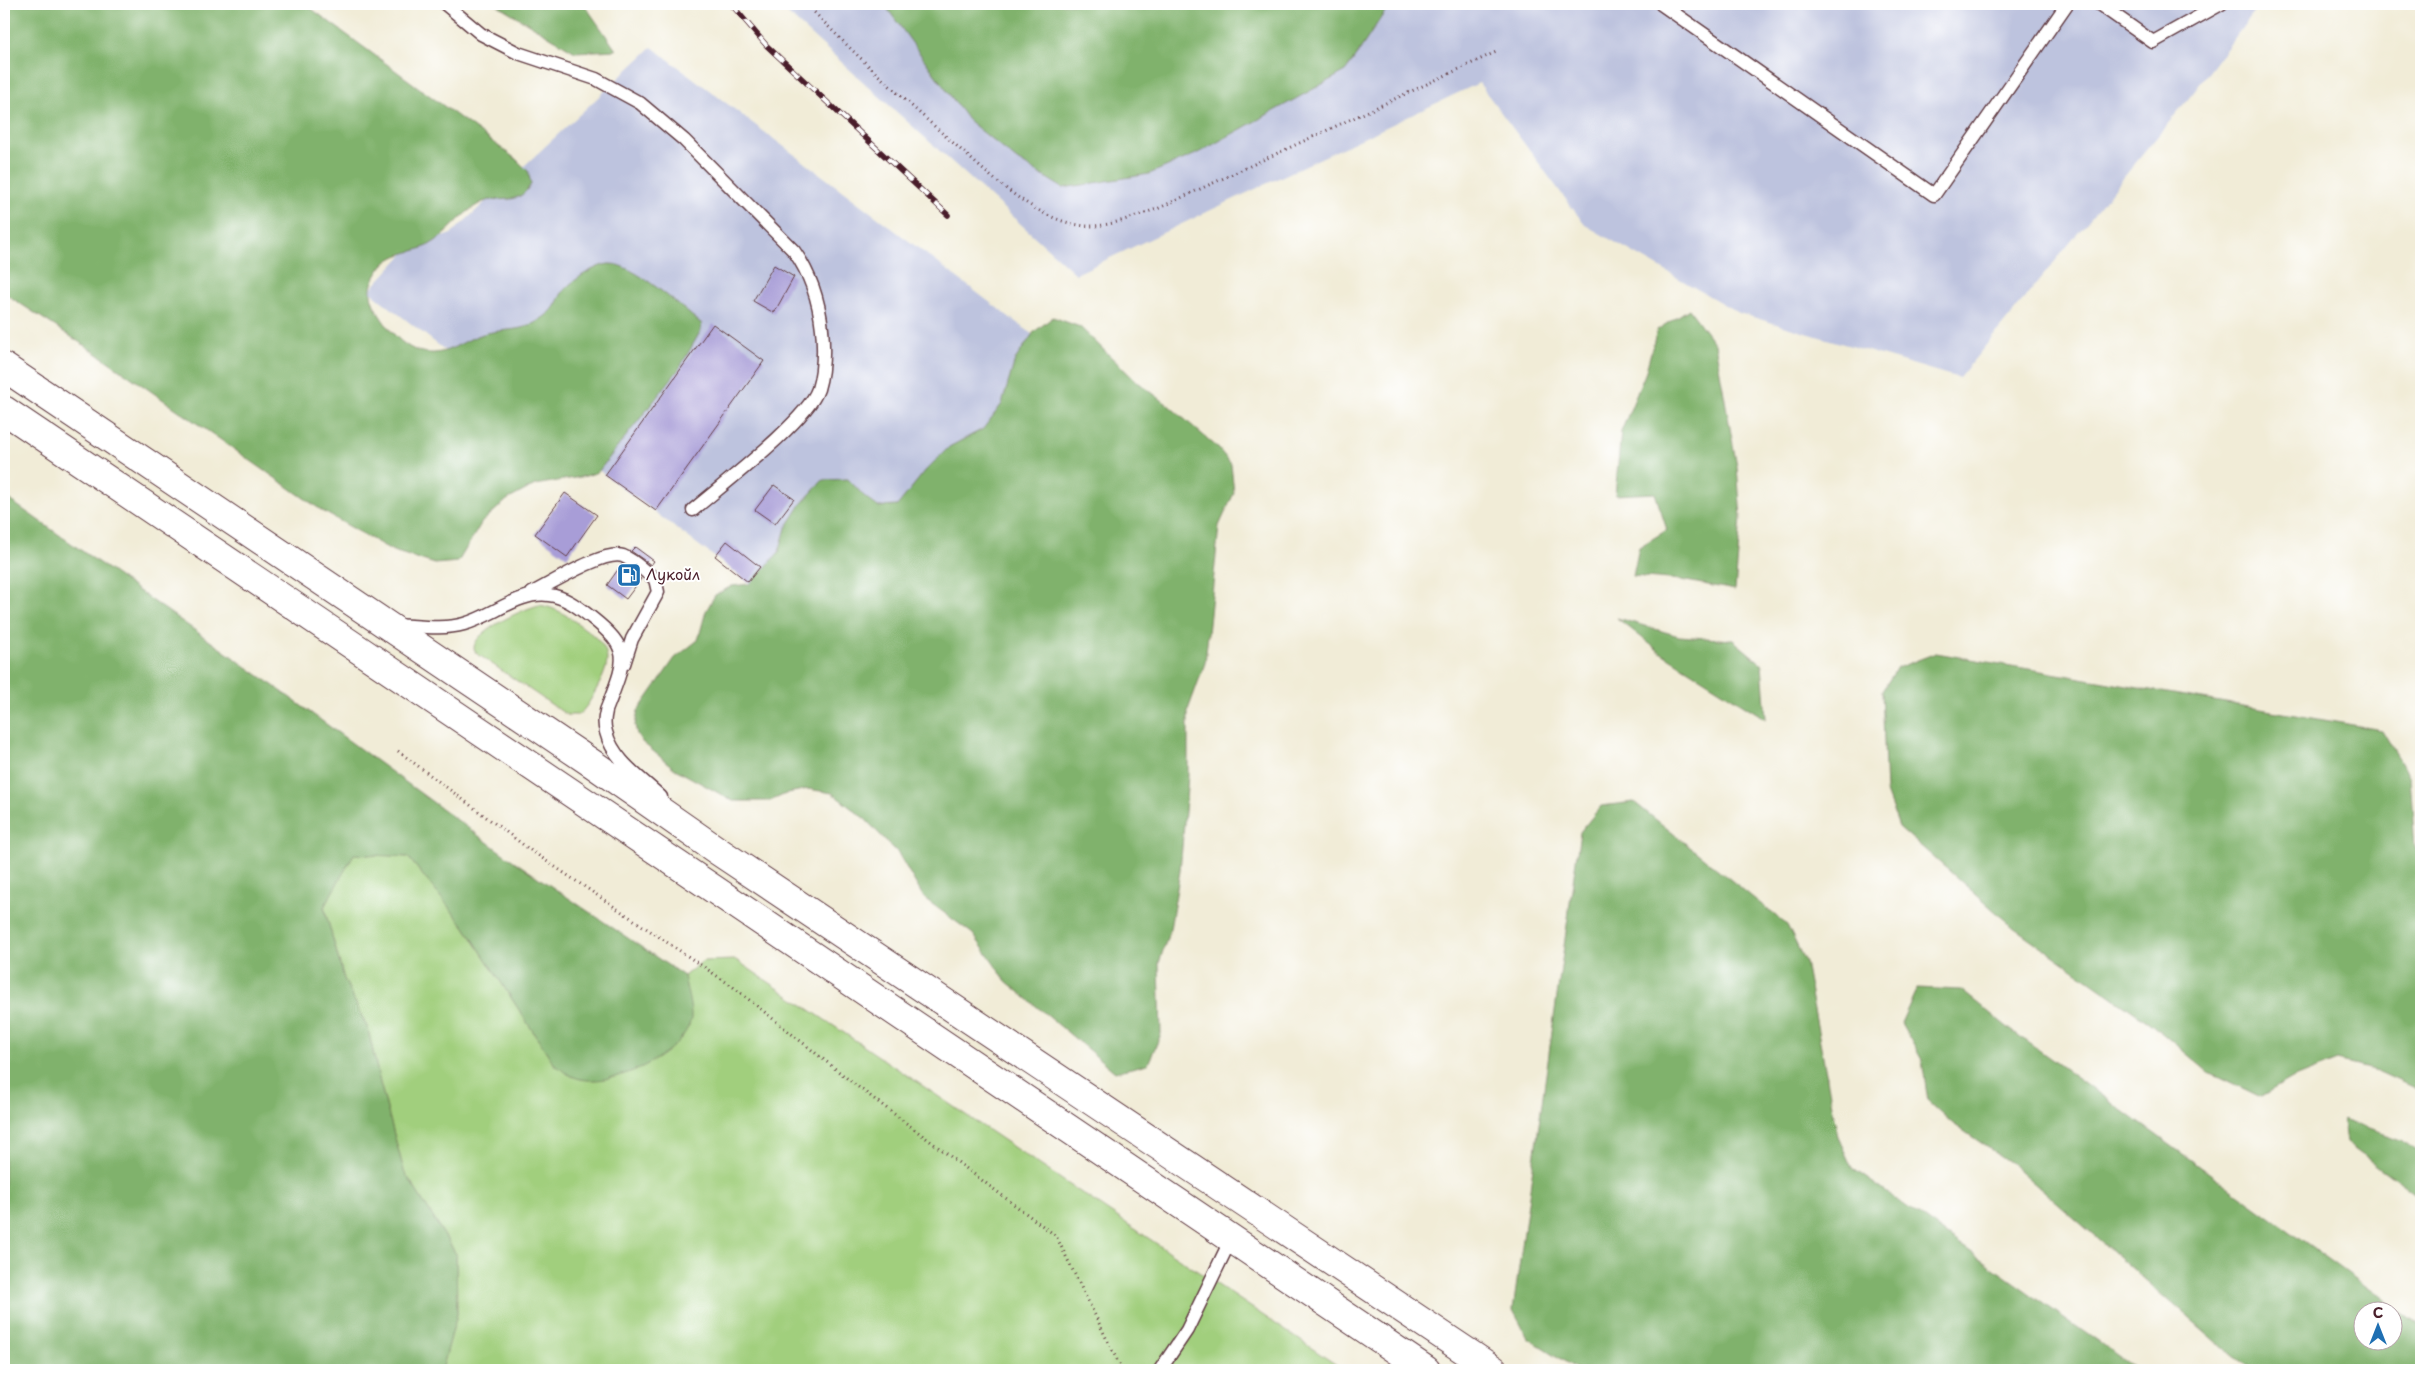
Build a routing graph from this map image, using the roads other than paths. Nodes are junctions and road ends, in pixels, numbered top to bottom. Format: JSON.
{"nodes":[{"id":1,"x":445,"y":4,"type":"edge"},
{"id":2,"x":1661,"y":4,"type":"edge"},
{"id":3,"x":2068,"y":4,"type":"edge"},
{"id":4,"x":2099,"y":4,"type":"edge"},
{"id":5,"x":2221,"y":4,"type":"edge"},
{"id":6,"x":4,"y":367,"type":"edge"},
{"id":7,"x":4,"y":410,"type":"edge"},
{"id":8,"x":693,"y":510,"type":"dead end"},
{"id":9,"x":525,"y":597,"type":"junction"},
{"id":10,"x":388,"y":625,"type":"junction"},
{"id":11,"x":622,"y":669,"type":"junction"},
{"id":12,"x":718,"y":851,"type":"junction"},
{"id":13,"x":1231,"y":1239,"type":"junction"},
{"id":14,"x":1160,"y":1370,"type":"edge"},
{"id":15,"x":1426,"y":1370,"type":"edge"},
{"id":16,"x":1494,"y":1370,"type":"edge"}],
"edges":[{"from":1,"to":8,"type":"lane"},
{"from":2,"to":3,"type":"lane"},
{"from":4,"to":5,"type":"lane"},
{"from":6,"to":10,"type":"highway"},
{"from":7,"to":13,"type":"highway"},
{"from":9,"to":10,"type":"lane"},
{"from":9,"to":11,"type":"lane"},
{"from":9,"to":11,"type":"lane"},
{"from":10,"to":12,"type":"highway"},
{"from":11,"to":12,"type":"lane"},
{"from":12,"to":16,"type":"highway"},
{"from":13,"to":14,"type":"lane"},
{"from":13,"to":15,"type":"highway"}]}
